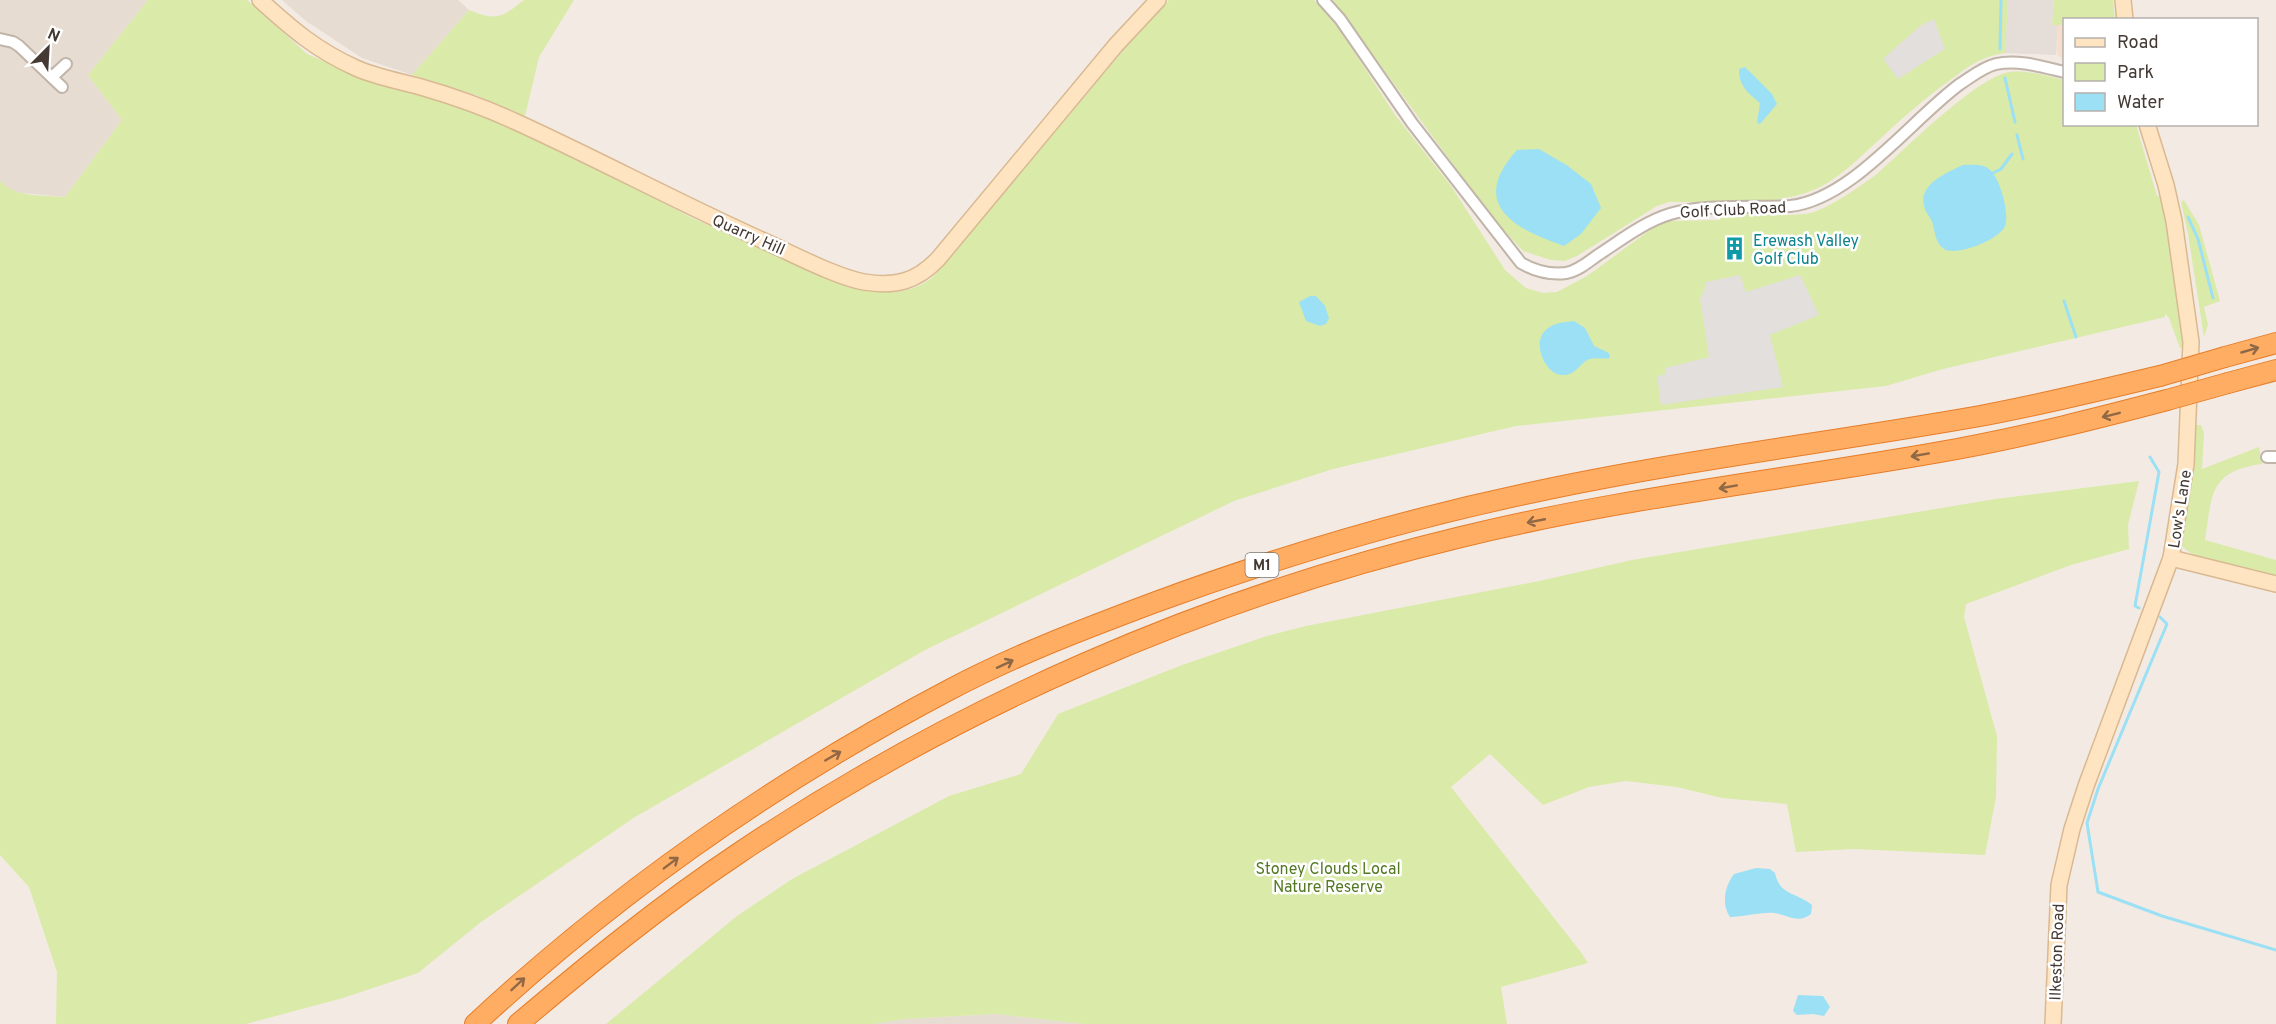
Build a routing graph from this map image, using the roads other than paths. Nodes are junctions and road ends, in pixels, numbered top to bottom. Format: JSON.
{"nodes":[{"id":1,"x":260,"y":0,"type":"edge"},
{"id":2,"x":1158,"y":0,"type":"edge"},
{"id":3,"x":1323,"y":0,"type":"edge"},
{"id":4,"x":2123,"y":0,"type":"edge"},
{"id":5,"x":2125,"y":18,"type":"edge"},
{"id":6,"x":0,"y":39,"type":"edge"},
{"id":7,"x":66,"y":64,"type":"dead end"},
{"id":8,"x":2063,"y":72,"type":"edge"},
{"id":9,"x":52,"y":78,"type":"junction"},
{"id":10,"x":62,"y":87,"type":"dead end"},
{"id":11,"x":2148,"y":126,"type":"edge"},
{"id":12,"x":2276,"y":343,"type":"edge"},
{"id":13,"x":2276,"y":370,"type":"edge"},
{"id":14,"x":2171,"y":558,"type":"junction"},
{"id":15,"x":2276,"y":584,"type":"edge"},
{"id":16,"x":2060,"y":879,"type":"joint"},
{"id":17,"x":475,"y":1024,"type":"edge"},
{"id":18,"x":518,"y":1024,"type":"edge"},
{"id":19,"x":2053,"y":1024,"type":"edge"}],
"edges":[{"from":1,"to":2,"type":"street","name":"Quarry Hill"},
{"from":3,"to":8,"type":"street","name":"Golf Club Road"},
{"from":4,"to":5,"type":"street"},
{"from":6,"to":9,"type":"street"},
{"from":7,"to":9,"type":"street"},
{"from":9,"to":10,"type":"street"},
{"from":11,"to":14,"type":"street","name":"Low's Lane"},
{"from":17,"to":12,"type":"highway","number":"M1","one_way":true,"bridge":true},
{"from":13,"to":18,"type":"highway","number":"M1","one_way":true,"bridge":true},
{"from":14,"to":15,"type":"street"},
{"from":14,"to":16,"type":"street","name":"Low's Lane"},
{"from":16,"to":19,"type":"street","name":"Ilkeston Road"}]}
